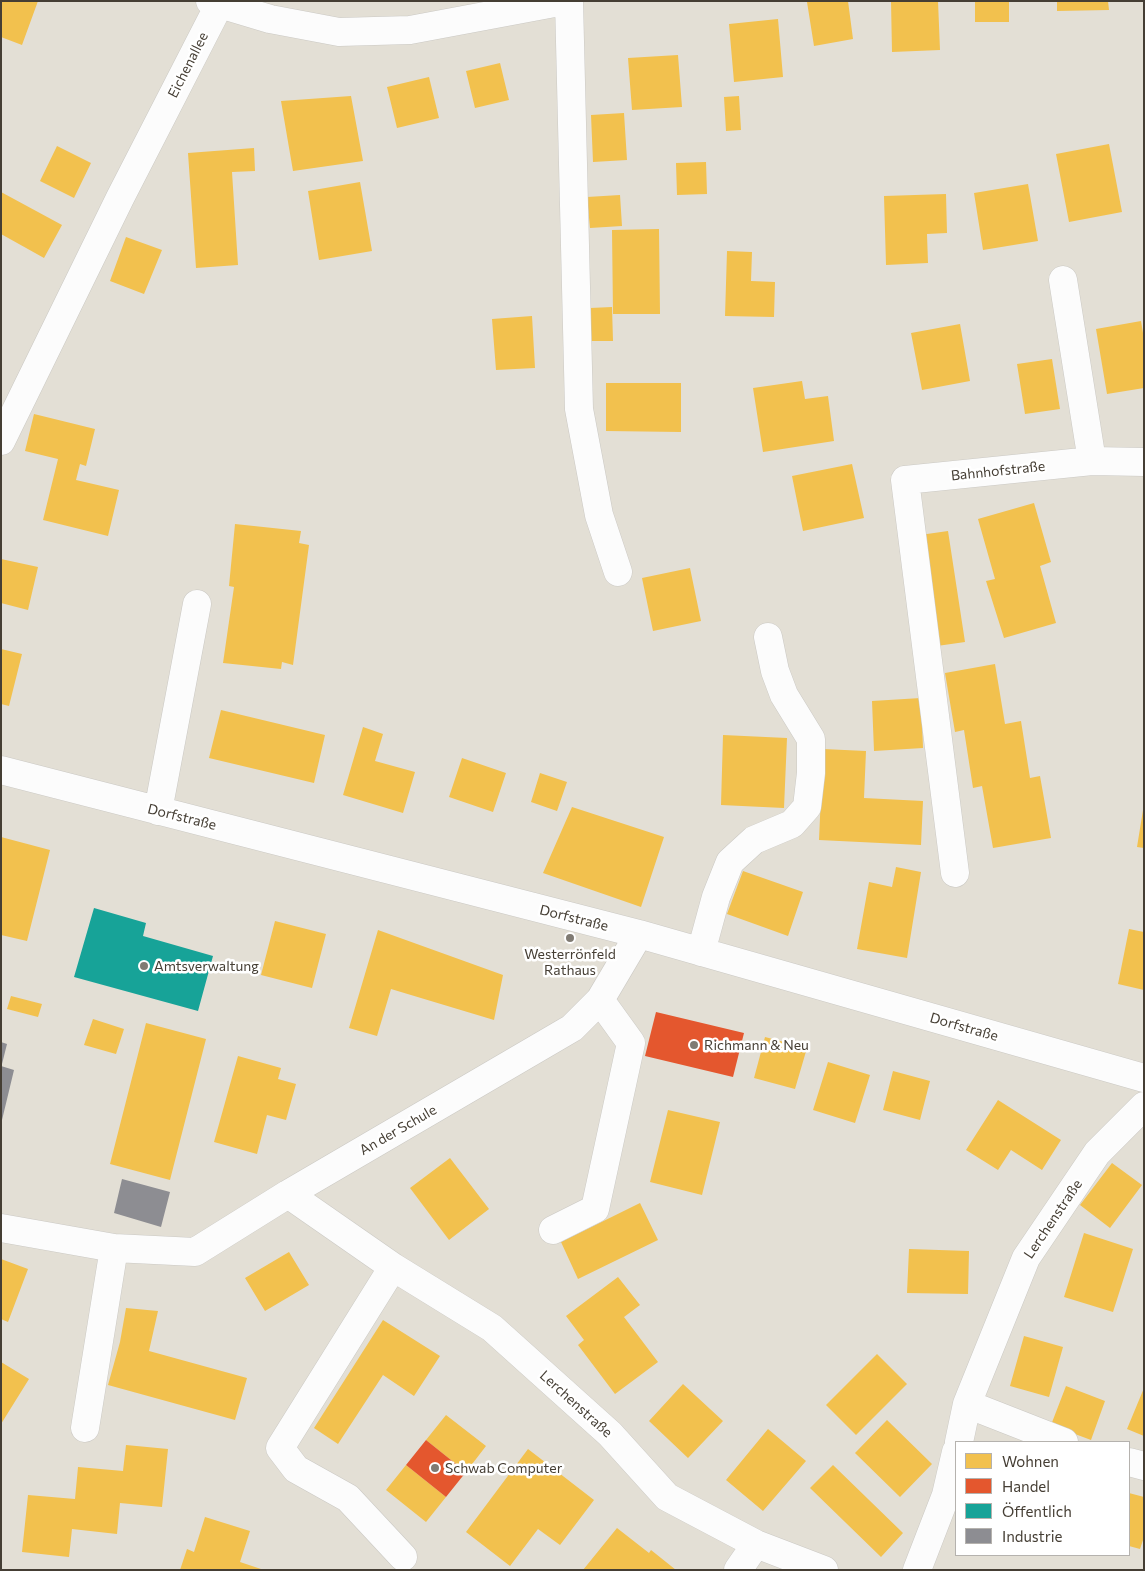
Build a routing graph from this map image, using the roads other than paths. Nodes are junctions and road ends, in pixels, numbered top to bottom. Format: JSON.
{"nodes":[{"id":1,"x":566,"y":1,"type":"edge"},
{"id":2,"x":570,"y":1,"type":"edge"},
{"id":3,"x":214,"y":3,"type":"edge"},
{"id":4,"x":273,"y":10,"type":"edge"},
{"id":5,"x":1062,"y":280,"type":"dead end"},
{"id":6,"x":1,"y":441,"type":"edge"},
{"id":7,"x":1092,"y":461,"type":"junction"},
{"id":8,"x":1144,"y":462,"type":"edge"},
{"id":9,"x":618,"y":572,"type":"dead end"},
{"id":10,"x":197,"y":604,"type":"dead end"},
{"id":11,"x":768,"y":637,"type":"dead end"},
{"id":12,"x":1,"y":770,"type":"edge"},
{"id":13,"x":158,"y":811,"type":"junction"},
{"id":14,"x":955,"y":873,"type":"dead end"},
{"id":15,"x":639,"y":934,"type":"junction"},
{"id":16,"x":700,"y":952,"type":"junction"},
{"id":17,"x":600,"y":1000,"type":"junction"},
{"id":18,"x":1144,"y":1078,"type":"edge"},
{"id":19,"x":1144,"y":1106,"type":"edge"},
{"id":20,"x":288,"y":1194,"type":"junction"},
{"id":21,"x":1,"y":1228,"type":"edge"},
{"id":22,"x":553,"y":1230,"type":"dead end"},
{"id":23,"x":114,"y":1248,"type":"junction"},
{"id":24,"x":393,"y":1267,"type":"junction"},
{"id":25,"x":968,"y":1404,"type":"junction"},
{"id":26,"x":85,"y":1428,"type":"dead end"},
{"id":27,"x":958,"y":1441,"type":"edge"},
{"id":28,"x":1061,"y":1441,"type":"edge"},
{"id":29,"x":955,"y":1456,"type":"edge"},
{"id":30,"x":1130,"y":1462,"type":"edge"},
{"id":31,"x":1144,"y":1466,"type":"edge"},
{"id":32,"x":756,"y":1544,"type":"junction"},
{"id":33,"x":403,"y":1557,"type":"dead end"},
{"id":34,"x":738,"y":1570,"type":"edge"},
{"id":35,"x":824,"y":1570,"type":"edge"},
{"id":36,"x":917,"y":1570,"type":"edge"}],
"edges":[{"from":1,"to":4,"type":"street","name":"Eichenallee"},
{"from":2,"to":9,"type":"street"},
{"from":3,"to":4,"type":"street","name":"Eichenallee"},
{"from":3,"to":6,"type":"street","name":"Eichenallee"},
{"from":5,"to":7,"type":"street"},
{"from":7,"to":8,"type":"street","name":"Bahnhofstraße"},
{"from":7,"to":14,"type":"street","name":"Bahnhofstraße"},
{"from":10,"to":13,"type":"street"},
{"from":11,"to":16,"type":"street"},
{"from":12,"to":13,"type":"street","name":"Dorfstraße"},
{"from":13,"to":15,"type":"street","name":"Dorfstraße"},
{"from":15,"to":16,"type":"street","name":"Dorfstraße"},
{"from":15,"to":17,"type":"street","name":"An der Schule"},
{"from":16,"to":18,"type":"street","name":"Dorfstraße"},
{"from":17,"to":20,"type":"street","name":"An der Schule"},
{"from":17,"to":22,"type":"street"},
{"from":19,"to":25,"type":"street","name":"Lerchenstraße"},
{"from":20,"to":23,"type":"street","name":"An der Schule"},
{"from":20,"to":24,"type":"street","name":"Lerchenstraße"},
{"from":21,"to":23,"type":"street","name":"An der Schule"},
{"from":23,"to":26,"type":"street"},
{"from":24,"to":32,"type":"street","name":"Lerchenstraße"},
{"from":24,"to":33,"type":"street"},
{"from":25,"to":27,"type":"street","name":"Lerchenstraße"},
{"from":25,"to":28,"type":"street"},
{"from":29,"to":36,"type":"street"},
{"from":30,"to":31,"type":"street"},
{"from":32,"to":34,"type":"street"},
{"from":32,"to":35,"type":"street","name":"Lerchenstraße"}]}
